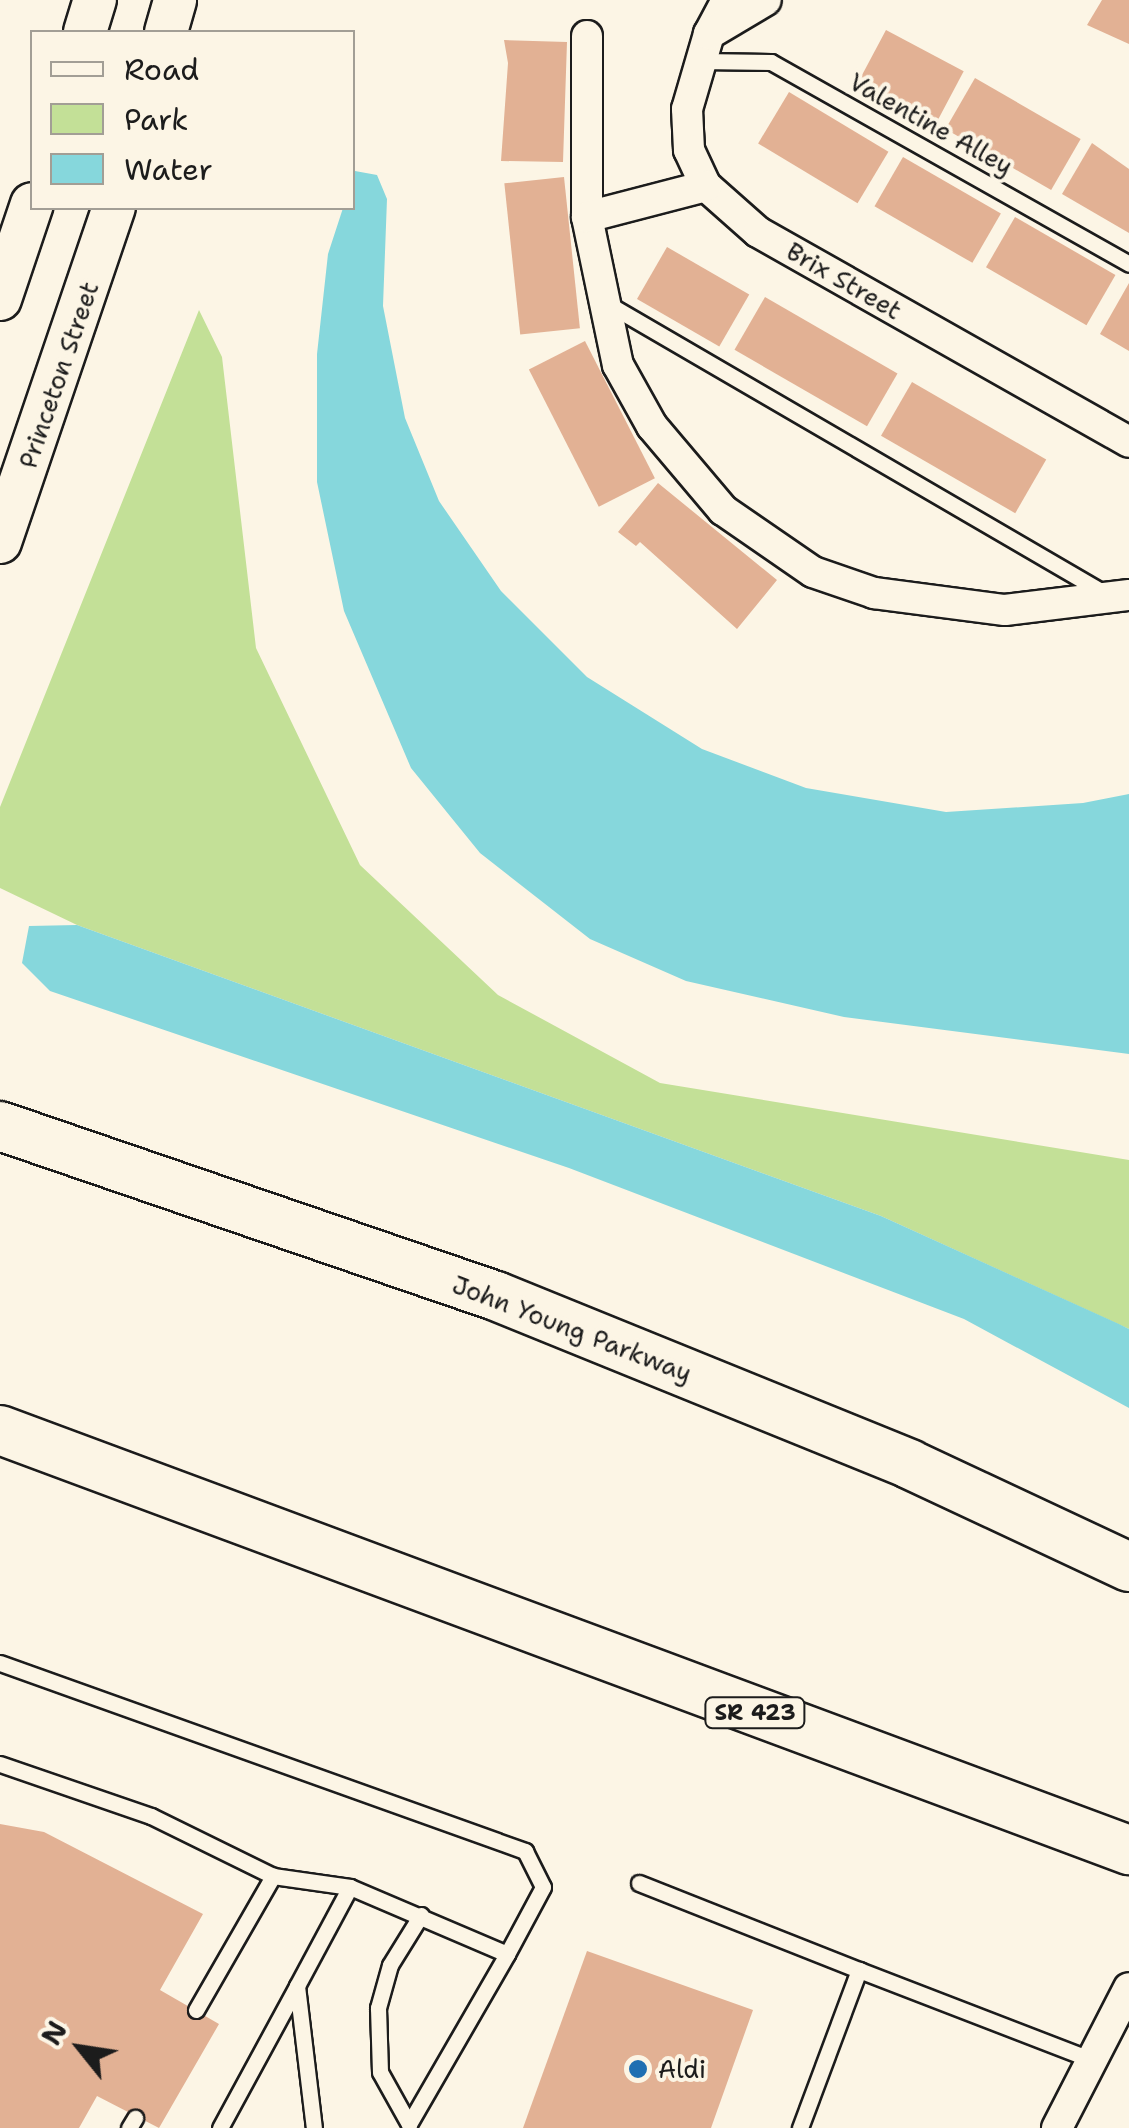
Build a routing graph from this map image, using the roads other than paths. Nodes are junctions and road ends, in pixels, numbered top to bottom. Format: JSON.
{"nodes":[{"id":1,"x":95,"y":0,"type":"edge"},
{"id":2,"x":175,"y":0,"type":"edge"},
{"id":3,"x":727,"y":0,"type":"edge"},
{"id":4,"x":766,"y":0,"type":"edge"},
{"id":5,"x":86,"y":30,"type":"edge"},
{"id":6,"x":167,"y":30,"type":"edge"},
{"id":7,"x":587,"y":36,"type":"dead end"},
{"id":8,"x":704,"y":48,"type":"junction"},
{"id":9,"x":706,"y":186,"type":"junction"},
{"id":10,"x":30,"y":210,"type":"edge"},
{"id":11,"x":113,"y":210,"type":"edge"},
{"id":12,"x":588,"y":217,"type":"junction"},
{"id":13,"x":1129,"y":264,"type":"edge"},
{"id":14,"x":0,"y":299,"type":"edge"},
{"id":15,"x":600,"y":299,"type":"junction"},
{"id":16,"x":1129,"y":442,"type":"edge"},
{"id":17,"x":0,"y":542,"type":"edge"},
{"id":18,"x":1120,"y":596,"type":"edge"},
{"id":19,"x":0,"y":1126,"type":"edge"},
{"id":20,"x":0,"y":1430,"type":"edge"},
{"id":21,"x":1129,"y":1567,"type":"edge"},
{"id":22,"x":0,"y":1663,"type":"edge"},
{"id":23,"x":0,"y":1764,"type":"edge"},
{"id":24,"x":1129,"y":1850,"type":"edge"},
{"id":25,"x":273,"y":1876,"type":"junction"},
{"id":26,"x":640,"y":1884,"type":"dead end"},
{"id":27,"x":350,"y":1887,"type":"junction"},
{"id":28,"x":421,"y":1915,"type":"junction"},
{"id":29,"x":507,"y":1954,"type":"junction"},
{"id":30,"x":859,"y":1970,"type":"junction"},
{"id":31,"x":297,"y":1986,"type":"junction"},
{"id":32,"x":1129,"y":1988,"type":"edge"},
{"id":33,"x":196,"y":2010,"type":"dead end"},
{"id":34,"x":1092,"y":2060,"type":"junction"},
{"id":35,"x":220,"y":2128,"type":"edge"},
{"id":36,"x":314,"y":2128,"type":"edge"},
{"id":37,"x":800,"y":2128,"type":"edge"},
{"id":38,"x":1057,"y":2128,"type":"edge"}],
"edges":[{"from":1,"to":5,"type":"main road"},
{"from":2,"to":6,"type":"main road"},
{"from":3,"to":8,"type":"street","name":"Brix Street"},
{"from":4,"to":8,"type":"street"},
{"from":7,"to":12,"type":"street"},
{"from":8,"to":9,"type":"street","name":"Brix Street"},
{"from":8,"to":13,"type":"lane","name":"Valentine Alley"},
{"from":9,"to":12,"type":"street"},
{"from":9,"to":16,"type":"street","name":"Brix Street"},
{"from":10,"to":14,"type":"main road"},
{"from":11,"to":17,"type":"main road","name":"Princeton Street"},
{"from":12,"to":15,"type":"street"},
{"from":15,"to":18,"type":"lane"},
{"from":15,"to":18,"type":"street"},
{"from":19,"to":21,"type":"main road","name":"John Young Parkway"},
{"from":20,"to":24,"type":"main road","number":"SR 423"},
{"from":22,"to":29,"type":"lane"},
{"from":23,"to":25,"type":"lane"},
{"from":25,"to":27,"type":"lane"},
{"from":25,"to":33,"type":"lane"},
{"from":26,"to":30,"type":"lane"},
{"from":27,"to":28,"type":"lane"},
{"from":27,"to":31,"type":"lane"},
{"from":28,"to":29,"type":"lane"},
{"from":28,"to":29,"type":"lane"},
{"from":30,"to":34,"type":"lane"},
{"from":30,"to":37,"type":"lane"},
{"from":31,"to":35,"type":"lane"},
{"from":31,"to":36,"type":"lane"},
{"from":32,"to":34,"type":"street"},
{"from":34,"to":38,"type":"street"}]}
